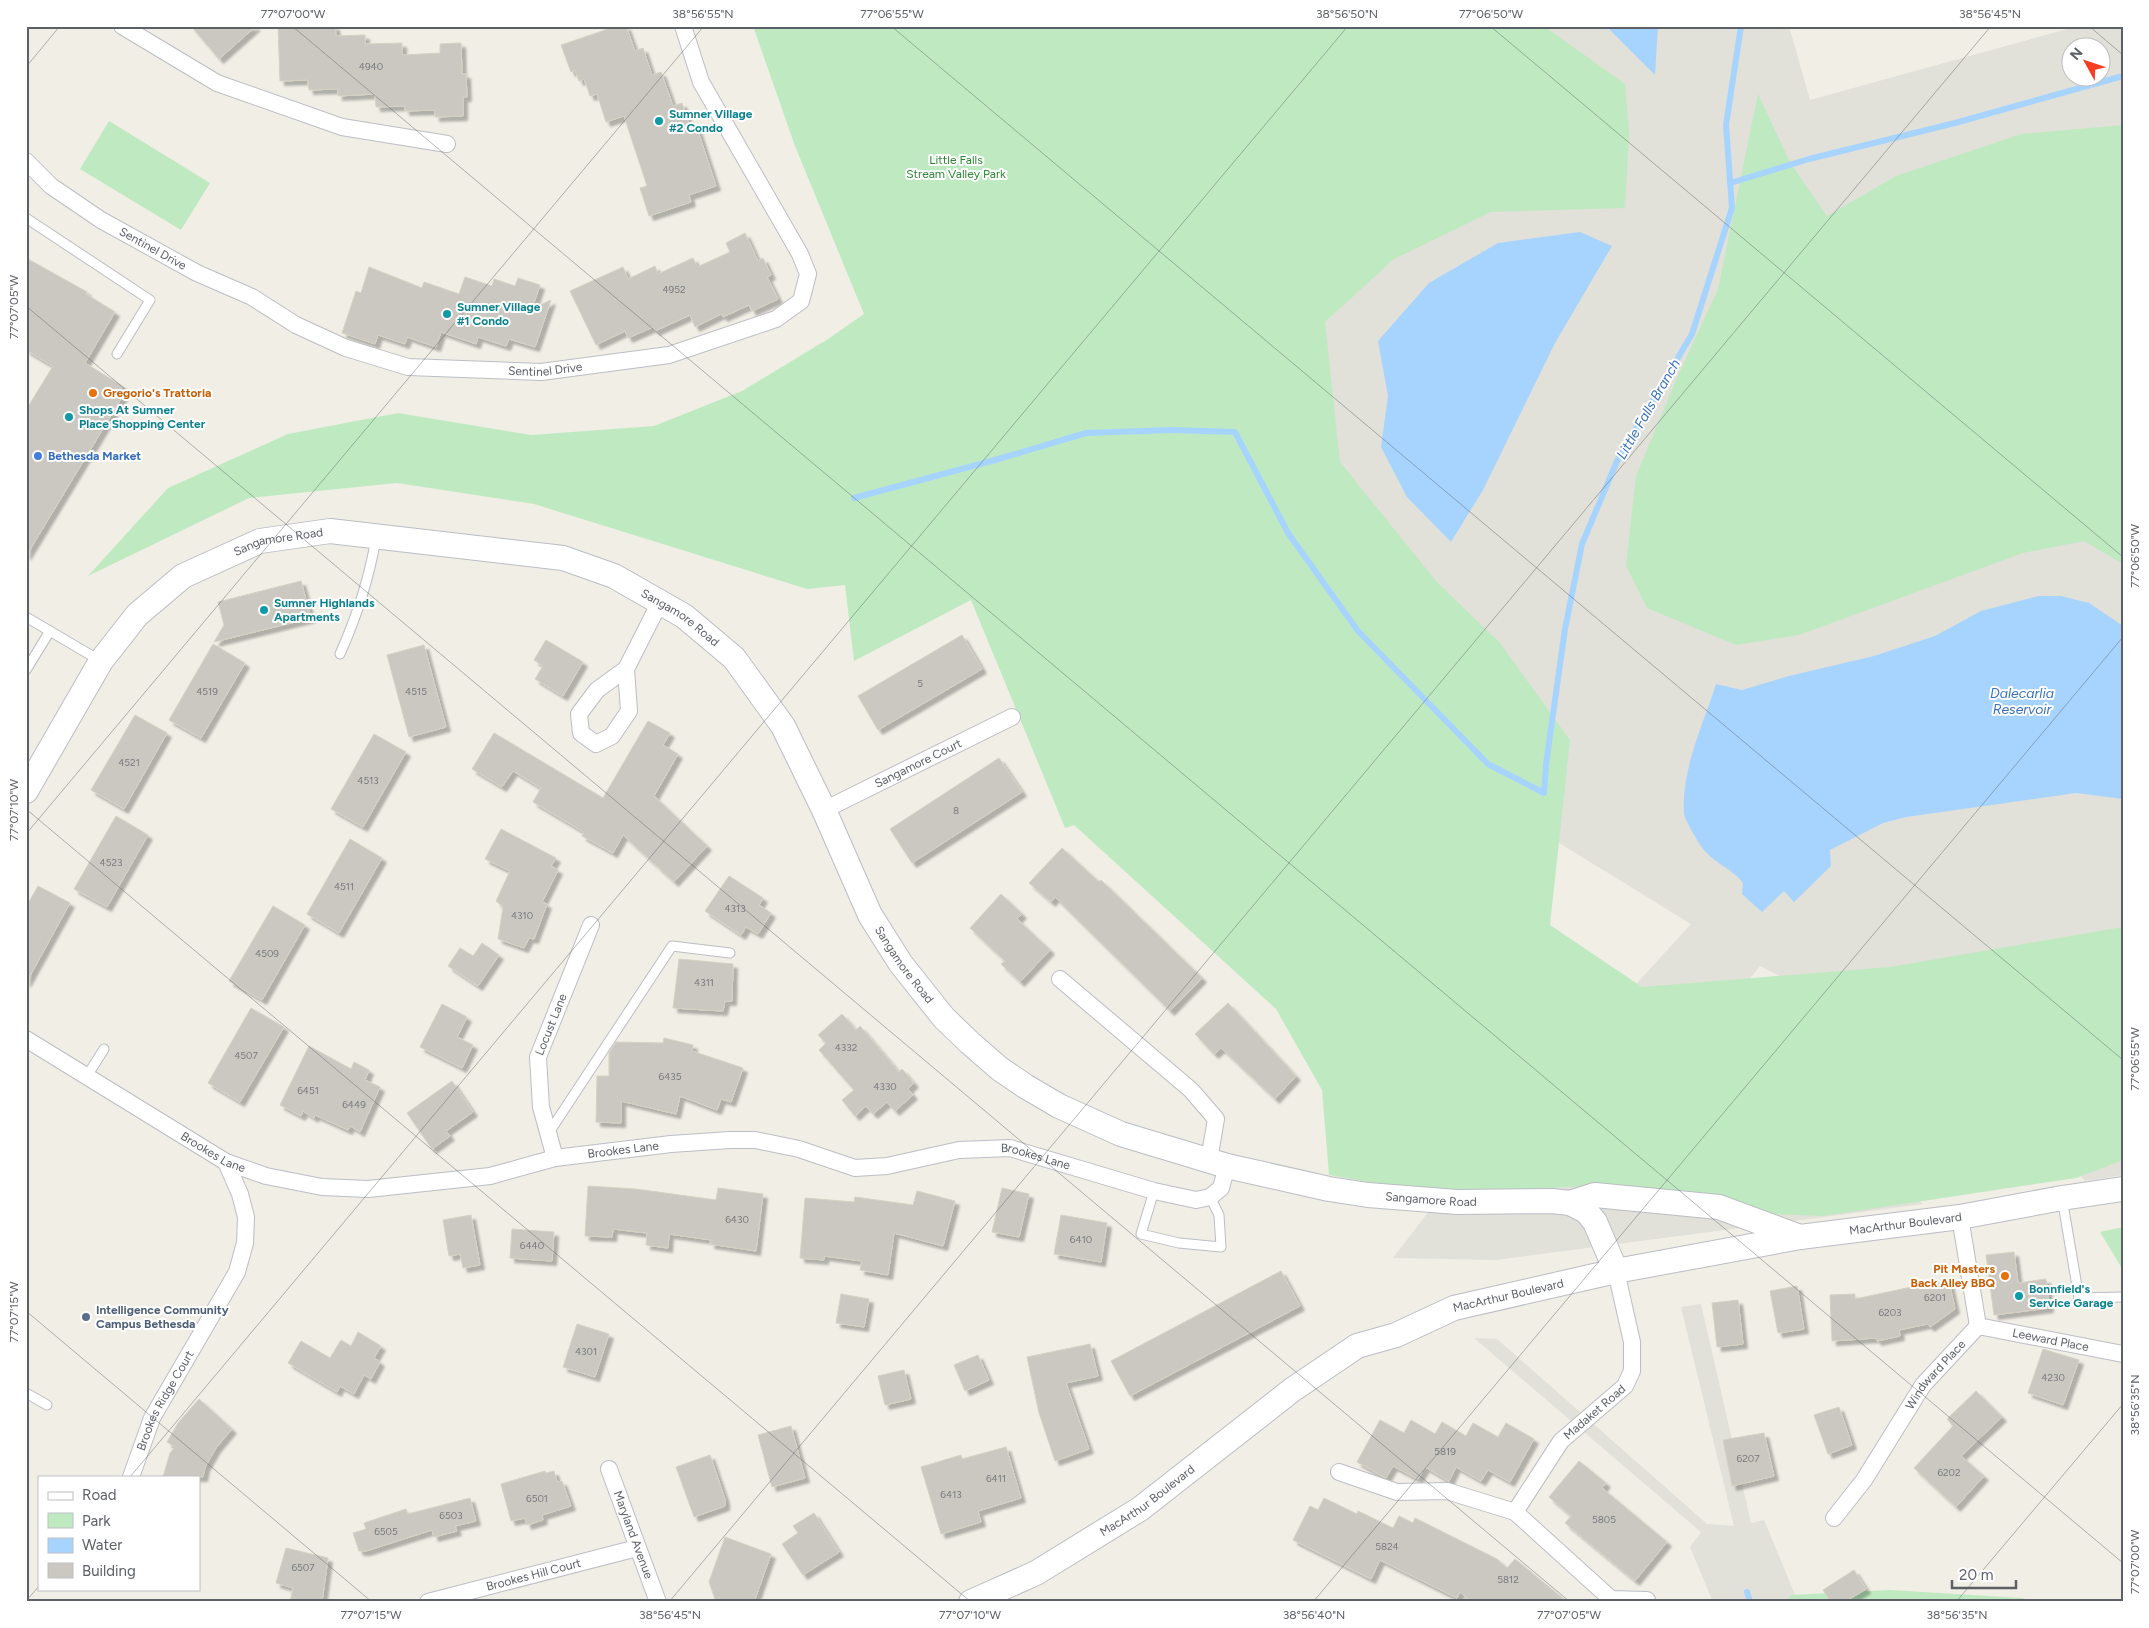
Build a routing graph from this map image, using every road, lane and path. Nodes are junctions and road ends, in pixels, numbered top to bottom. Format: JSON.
{"nodes":[{"id":1,"x":122,"y":26,"type":"edge"},
{"id":2,"x":683,"y":26,"type":"edge"},
{"id":3,"x":447,"y":144,"type":"dead end"},
{"id":4,"x":26,"y":162,"type":"edge"},
{"id":5,"x":26,"y":218,"type":"edge"},
{"id":6,"x":117,"y":354,"type":"dead end"},
{"id":7,"x":376,"y":536,"type":"junction"},
{"id":8,"x":660,"y":602,"type":"junction"},
{"id":9,"x":26,"y":617,"type":"edge"},
{"id":10,"x":50,"y":631,"type":"junction"},
{"id":11,"x":340,"y":654,"type":"dead end"},
{"id":12,"x":101,"y":661,"type":"junction"},
{"id":13,"x":626,"y":669,"type":"dead end"},
{"id":14,"x":26,"y":670,"type":"edge"},
{"id":15,"x":1012,"y":717,"type":"dead end"},
{"id":16,"x":26,"y":791,"type":"edge"},
{"id":17,"x":824,"y":810,"type":"junction"},
{"id":18,"x":591,"y":925,"type":"dead end"},
{"id":19,"x":730,"y":954,"type":"dead end"},
{"id":20,"x":1060,"y":979,"type":"dead end"},
{"id":21,"x":26,"y":1039,"type":"edge"},
{"id":22,"x":104,"y":1049,"type":"dead end"},
{"id":23,"x":87,"y":1076,"type":"junction"},
{"id":24,"x":548,"y":1134,"type":"junction"},
{"id":25,"x":554,"y":1158,"type":"junction"},
{"id":26,"x":226,"y":1162,"type":"junction"},
{"id":27,"x":1218,"y":1163,"type":"junction"},
{"id":28,"x":2123,"y":1189,"type":"edge"},
{"id":29,"x":1154,"y":1191,"type":"junction"},
{"id":30,"x":1210,"y":1197,"type":"junction"},
{"id":31,"x":2062,"y":1198,"type":"junction"},
{"id":32,"x":1570,"y":1203,"type":"junction"},
{"id":33,"x":1960,"y":1217,"type":"junction"},
{"id":34,"x":1800,"y":1237,"type":"junction"},
{"id":35,"x":1616,"y":1272,"type":"junction"},
{"id":36,"x":2123,"y":1296,"type":"edge"},
{"id":37,"x":1978,"y":1326,"type":"junction"},
{"id":38,"x":2123,"y":1354,"type":"edge"},
{"id":39,"x":26,"y":1393,"type":"edge"},
{"id":40,"x":47,"y":1405,"type":"dead end"},
{"id":41,"x":609,"y":1469,"type":"dead end"},
{"id":42,"x":1339,"y":1472,"type":"dead end"},
{"id":43,"x":131,"y":1476,"type":"edge"},
{"id":44,"x":1515,"y":1512,"type":"junction"},
{"id":45,"x":1834,"y":1518,"type":"dead end"},
{"id":46,"x":637,"y":1548,"type":"junction"},
{"id":47,"x":990,"y":1596,"type":"edge"},
{"id":48,"x":1647,"y":1600,"type":"dead end"},
{"id":49,"x":428,"y":1602,"type":"edge"},
{"id":50,"x":658,"y":1602,"type":"edge"},
{"id":51,"x":971,"y":1602,"type":"edge"}],
"edges":[{"from":1,"to":3,"type":"street"},
{"from":2,"to":4,"type":"street","name":"Sentinel Drive"},
{"from":5,"to":6,"type":"lane"},
{"from":7,"to":8,"type":"street","name":"Sangamore Road"},
{"from":7,"to":11,"type":"lane"},
{"from":7,"to":12,"type":"street","name":"Sangamore Road"},
{"from":8,"to":13,"type":"street"},
{"from":8,"to":17,"type":"street","name":"Sangamore Road"},
{"from":9,"to":10,"type":"lane"},
{"from":10,"to":12,"type":"lane"},
{"from":10,"to":14,"type":"lane"},
{"from":12,"to":16,"type":"street","name":"Sangamore Road"},
{"from":15,"to":17,"type":"street","name":"Sangamore Court"},
{"from":17,"to":27,"type":"street","name":"Sangamore Road"},
{"from":18,"to":24,"type":"street","name":"Locust Lane"},
{"from":19,"to":24,"type":"lane"},
{"from":20,"to":27,"type":"street"},
{"from":21,"to":23,"type":"street","name":"Brookes Lane"},
{"from":22,"to":23,"type":"lane"},
{"from":23,"to":26,"type":"street","name":"Brookes Lane"},
{"from":24,"to":25,"type":"street","name":"Locust Lane"},
{"from":25,"to":26,"type":"street","name":"Brookes Lane"},
{"from":25,"to":29,"type":"street","name":"Brookes Lane"},
{"from":26,"to":43,"type":"street","name":"Brookes Ridge Court"},
{"from":27,"to":30,"type":"street"},
{"from":27,"to":32,"type":"street","name":"Sangamore Road"},
{"from":28,"to":31,"type":"street","name":"MacArthur Boulevard"},
{"from":29,"to":30,"type":"street","name":"Brookes Lane"},
{"from":29,"to":30,"type":"lane"},
{"from":31,"to":33,"type":"street","name":"MacArthur Boulevard"},
{"from":31,"to":36,"type":"lane"},
{"from":32,"to":34,"type":"street"},
{"from":32,"to":35,"type":"street","name":"Sangamore Road"},
{"from":33,"to":34,"type":"street","name":"MacArthur Boulevard"},
{"from":33,"to":37,"type":"street"},
{"from":34,"to":35,"type":"street","name":"MacArthur Boulevard"},
{"from":35,"to":44,"type":"street","name":"Madaket Road"},
{"from":35,"to":47,"type":"street","name":"MacArthur Boulevard"},
{"from":37,"to":38,"type":"street","name":"Leeward Place"},
{"from":37,"to":45,"type":"street","name":"Windward Place"},
{"from":39,"to":40,"type":"lane"},
{"from":41,"to":46,"type":"street","name":"Maryland Avenue"},
{"from":42,"to":44,"type":"street"},
{"from":44,"to":48,"type":"street"},
{"from":46,"to":49,"type":"street","name":"Brookes Hill Court"},
{"from":46,"to":50,"type":"street","name":"Maryland Avenue"},
{"from":47,"to":51,"type":"street","name":"MacArthur Boulevard"}]}
